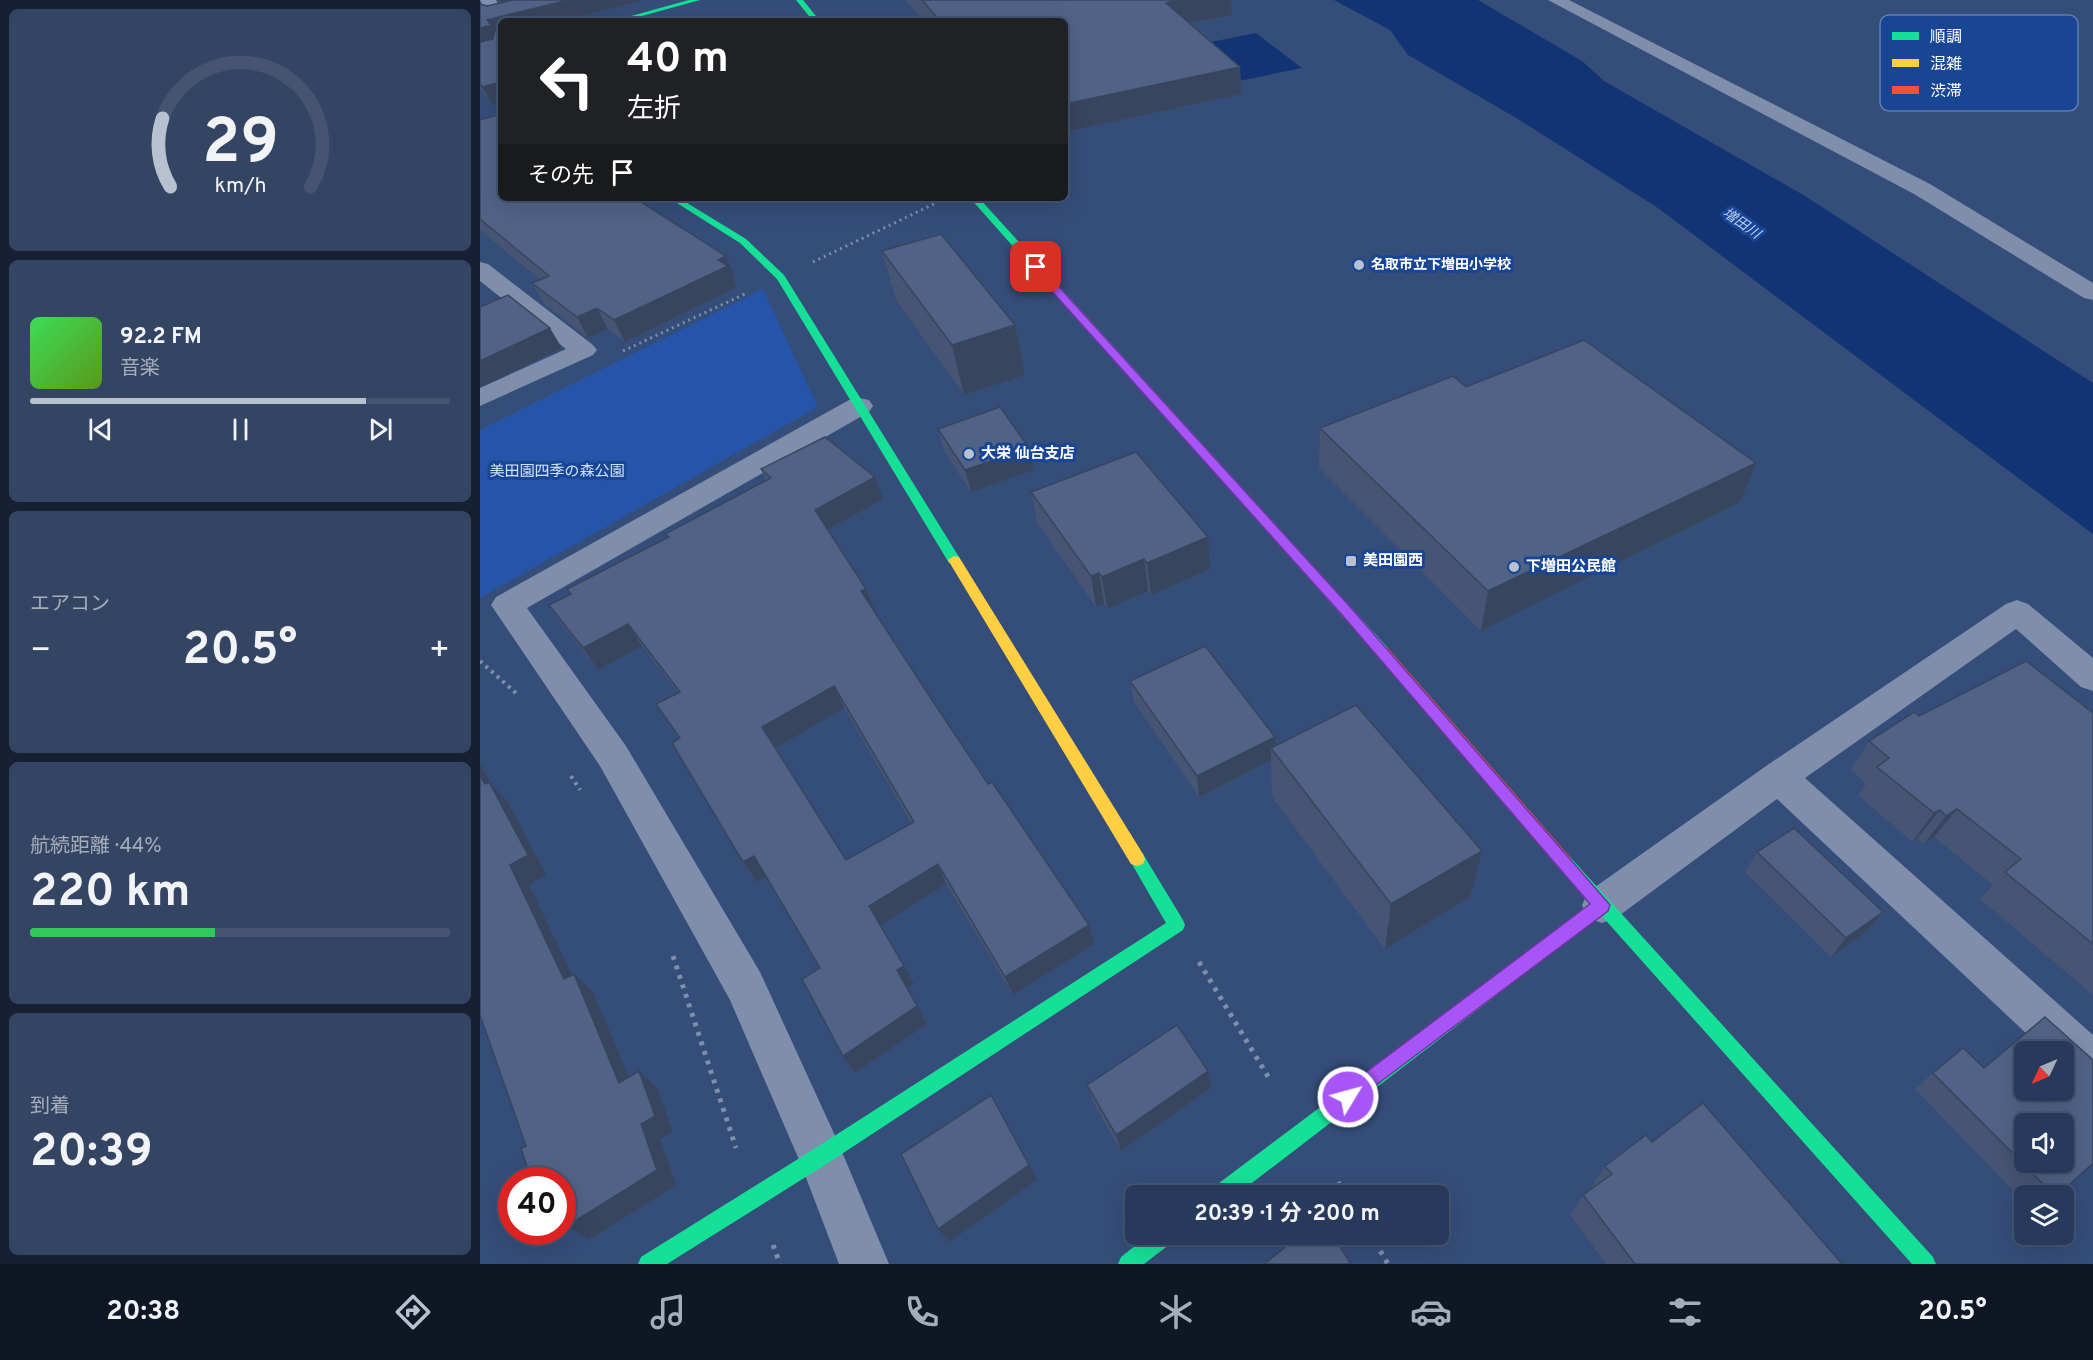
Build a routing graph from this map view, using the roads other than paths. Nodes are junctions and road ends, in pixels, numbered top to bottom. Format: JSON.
{"nodes":[{"id":1,"x":488,"y":0,"type":"edge"},
{"id":2,"x":563,"y":0,"type":"edge"},
{"id":3,"x":697,"y":0,"type":"edge"},
{"id":4,"x":798,"y":0,"type":"edge"},
{"id":5,"x":1556,"y":0,"type":"edge"},
{"id":6,"x":628,"y":18,"type":"edge"},
{"id":7,"x":814,"y":18,"type":"edge"},
{"id":8,"x":678,"y":201,"type":"edge"},
{"id":9,"x":977,"y":201,"type":"edge"},
{"id":10,"x":480,"y":269,"type":"edge"},
{"id":11,"x":2093,"y":293,"type":"edge"},
{"id":12,"x":480,"y":398,"type":"edge"},
{"id":13,"x":860,"y":406,"type":"junction"},
{"id":14,"x":2093,"y":678,"type":"edge"},
{"id":15,"x":1779,"y":777,"type":"junction"},
{"id":16,"x":1602,"y":905,"type":"junction"},
{"id":17,"x":2093,"y":1065,"type":"edge"},
{"id":18,"x":821,"y":1156,"type":"junction"},
{"id":19,"x":1233,"y":1185,"type":"edge"},
{"id":20,"x":1153,"y":1245,"type":"edge"},
{"id":21,"x":648,"y":1264,"type":"edge"},
{"id":22,"x":864,"y":1264,"type":"edge"},
{"id":23,"x":1128,"y":1264,"type":"edge"},
{"id":24,"x":1926,"y":1264,"type":"edge"}],
"edges":[{"from":1,"to":2,"type":"street"},
{"from":3,"to":6,"type":"street"},
{"from":4,"to":7,"type":"street"},
{"from":5,"to":11,"type":"street"},
{"from":8,"to":13,"type":"street"},
{"from":9,"to":16,"type":"street"},
{"from":10,"to":12,"type":"street"},
{"from":13,"to":18,"type":"street"},
{"from":13,"to":18,"type":"street"},
{"from":14,"to":15,"type":"street"},
{"from":15,"to":16,"type":"street"},
{"from":15,"to":17,"type":"street"},
{"from":16,"to":19,"type":"street"},
{"from":16,"to":24,"type":"street"},
{"from":18,"to":21,"type":"street"},
{"from":18,"to":22,"type":"street"},
{"from":20,"to":23,"type":"street"}]}
